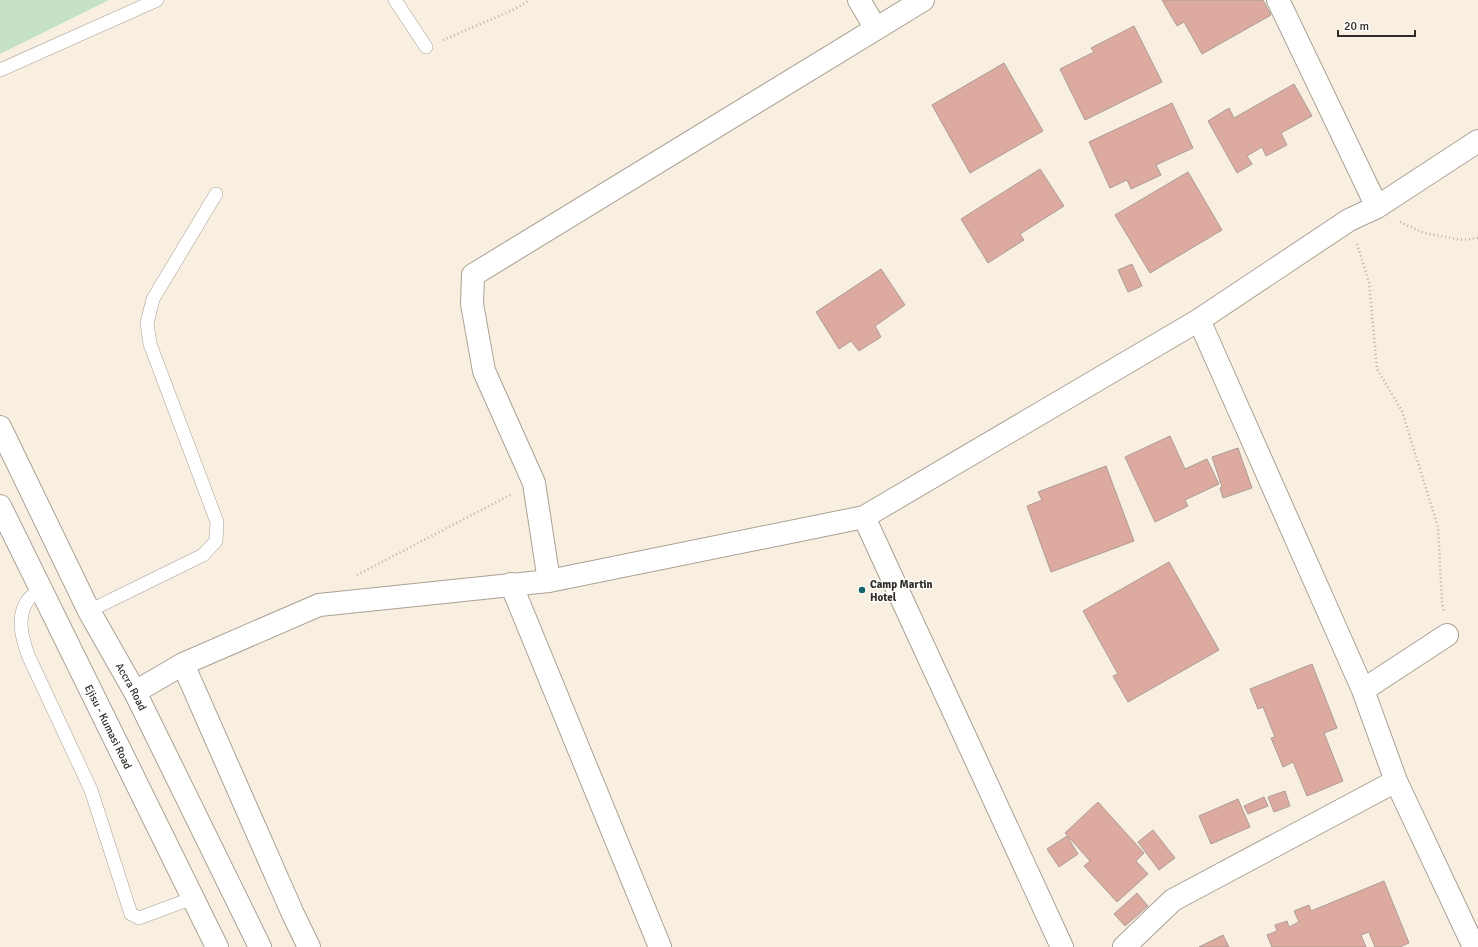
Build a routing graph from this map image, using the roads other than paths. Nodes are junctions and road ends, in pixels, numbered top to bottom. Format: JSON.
{"nodes":[{"id":1,"x":158,"y":0,"type":"edge"},
{"id":2,"x":395,"y":0,"type":"edge"},
{"id":3,"x":859,"y":0,"type":"edge"},
{"id":4,"x":922,"y":0,"type":"edge"},
{"id":5,"x":1278,"y":0,"type":"edge"},
{"id":6,"x":876,"y":29,"type":"junction"},
{"id":7,"x":426,"y":48,"type":"road end"},
{"id":8,"x":0,"y":70,"type":"edge"},
{"id":9,"x":1478,"y":140,"type":"edge"},
{"id":10,"x":216,"y":194,"type":"dead end"},
{"id":11,"x":1377,"y":207,"type":"junction"},
{"id":12,"x":1199,"y":320,"type":"junction"},
{"id":13,"x":0,"y":427,"type":"edge"},
{"id":14,"x":0,"y":506,"type":"edge"},
{"id":15,"x":864,"y":517,"type":"junction"},
{"id":16,"x":549,"y":581,"type":"junction"},
{"id":17,"x":512,"y":584,"type":"junction"},
{"id":18,"x":40,"y":590,"type":"junction"},
{"id":19,"x":89,"y":611,"type":"junction"},
{"id":20,"x":1448,"y":635,"type":"road end"},
{"id":21,"x":183,"y":664,"type":"junction"},
{"id":22,"x":1363,"y":690,"type":"junction"},
{"id":23,"x":135,"y":692,"type":"junction"},
{"id":24,"x":1396,"y":781,"type":"junction"},
{"id":25,"x":192,"y":898,"type":"junction"},
{"id":26,"x":217,"y":947,"type":"edge"},
{"id":27,"x":260,"y":947,"type":"edge"},
{"id":28,"x":309,"y":947,"type":"edge"},
{"id":29,"x":660,"y":947,"type":"edge"},
{"id":30,"x":1062,"y":947,"type":"edge"},
{"id":31,"x":1124,"y":947,"type":"edge"},
{"id":32,"x":1474,"y":947,"type":"edge"}],
"edges":[{"from":1,"to":8,"type":"lane"},
{"from":2,"to":7,"type":"lane"},
{"from":3,"to":6,"type":"main road"},
{"from":4,"to":6,"type":"main road"},
{"from":5,"to":11,"type":"main road"},
{"from":6,"to":16,"type":"main road"},
{"from":9,"to":11,"type":"main road"},
{"from":10,"to":19,"type":"lane"},
{"from":11,"to":12,"type":"main road"},
{"from":12,"to":15,"type":"main road"},
{"from":12,"to":22,"type":"main road"},
{"from":13,"to":19,"type":"main road","name":"Accra Road"},
{"from":14,"to":18,"type":"main road","name":"Ejisu - Kumasi Road"},
{"from":15,"to":16,"type":"main road"},
{"from":15,"to":30,"type":"main road"},
{"from":16,"to":17,"type":"main road"},
{"from":17,"to":21,"type":"main road"},
{"from":17,"to":29,"type":"main road"},
{"from":18,"to":25,"type":"main road","name":"Ejisu - Kumasi Road"},
{"from":18,"to":25,"type":"lane"},
{"from":19,"to":23,"type":"main road","name":"Accra Road"},
{"from":20,"to":22,"type":"main road"},
{"from":21,"to":23,"type":"main road"},
{"from":21,"to":28,"type":"main road"},
{"from":22,"to":24,"type":"main road"},
{"from":23,"to":27,"type":"main road","name":"Accra Road"},
{"from":24,"to":31,"type":"main road"},
{"from":24,"to":32,"type":"main road"},
{"from":25,"to":26,"type":"main road","name":"Ejisu - Kumasi Road"}]}
